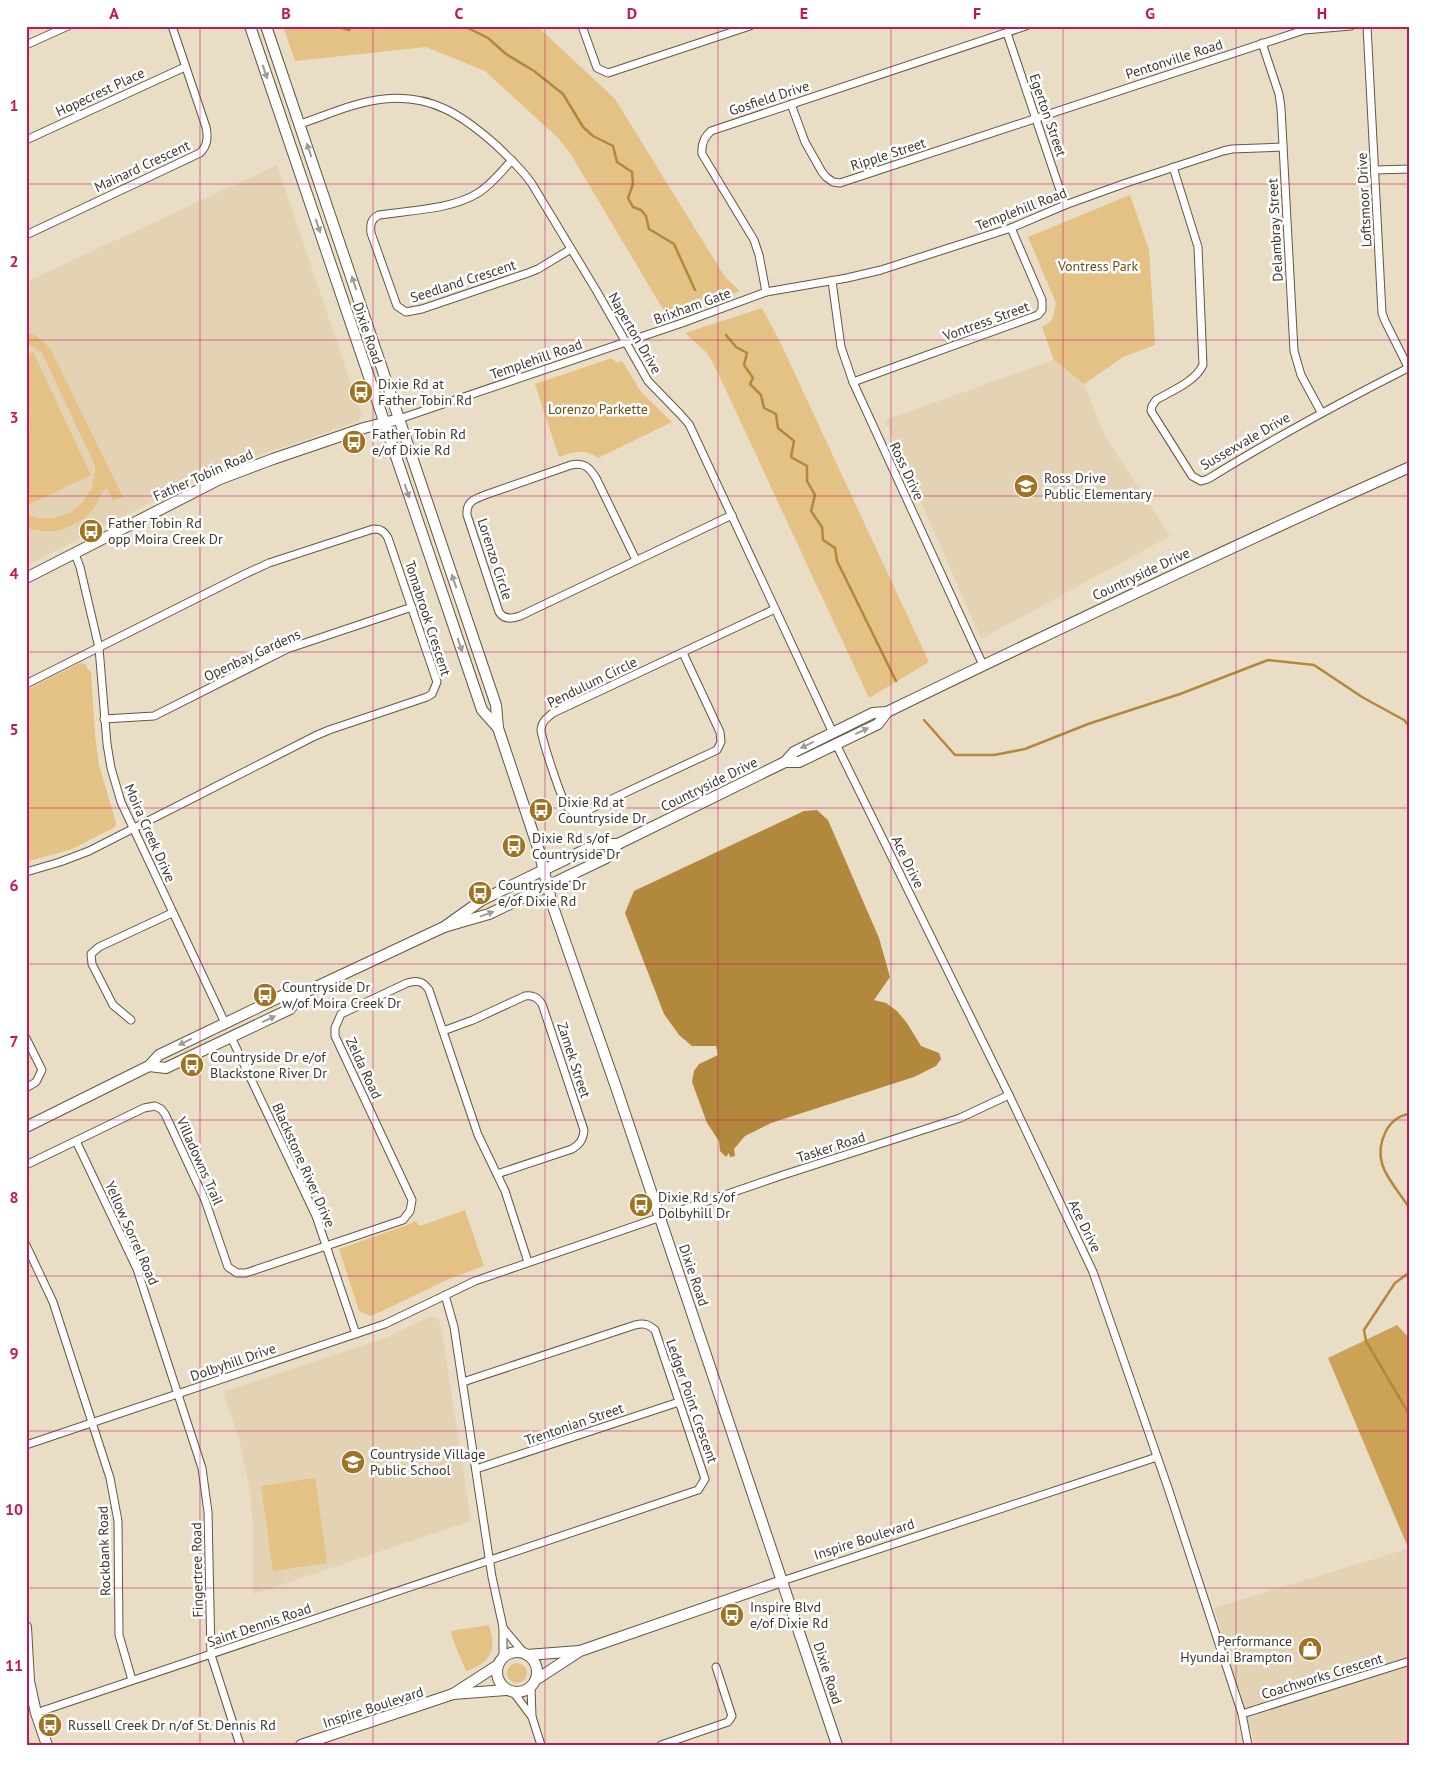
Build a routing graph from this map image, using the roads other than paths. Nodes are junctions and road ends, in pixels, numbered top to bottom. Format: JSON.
{"nodes":[{"id":1,"x":68,"y":26,"type":"edge"},
{"id":2,"x":172,"y":26,"type":"edge"},
{"id":3,"x":250,"y":26,"type":"edge"},
{"id":4,"x":266,"y":26,"type":"edge"},
{"id":5,"x":582,"y":26,"type":"edge"},
{"id":6,"x":750,"y":26,"type":"edge"},
{"id":7,"x":997,"y":26,"type":"edge"},
{"id":8,"x":1026,"y":26,"type":"edge"},
{"id":9,"x":1351,"y":26,"type":"edge"},
{"id":10,"x":1367,"y":26,"type":"edge"},
{"id":11,"x":1008,"y":31,"type":"edge"},
{"id":12,"x":1262,"y":43,"type":"junction"},
{"id":13,"x":26,"y":45,"type":"edge"},
{"id":14,"x":185,"y":67,"type":"junction"},
{"id":15,"x":791,"y":104,"type":"junction"},
{"id":16,"x":1036,"y":118,"type":"junction"},
{"id":17,"x":300,"y":124,"type":"junction"},
{"id":18,"x":26,"y":140,"type":"edge"},
{"id":19,"x":1283,"y":147,"type":"junction"},
{"id":20,"x":512,"y":160,"type":"junction"},
{"id":21,"x":1173,"y":167,"type":"junction"},
{"id":22,"x":1410,"y":169,"type":"edge"},
{"id":23,"x":1375,"y":170,"type":"junction"},
{"id":24,"x":1065,"y":205,"type":"junction"},
{"id":25,"x":1011,"y":228,"type":"junction"},
{"id":26,"x":26,"y":235,"type":"edge"},
{"id":27,"x":571,"y":249,"type":"junction"},
{"id":28,"x":832,"y":280,"type":"junction"},
{"id":29,"x":766,"y":292,"type":"junction"},
{"id":30,"x":625,"y":342,"type":"junction"},
{"id":31,"x":1409,"y":367,"type":"edge"},
{"id":32,"x":853,"y":382,"type":"junction"},
{"id":33,"x":1321,"y":412,"type":"junction"},
{"id":34,"x":399,"y":419,"type":"junction"},
{"id":35,"x":384,"y":423,"type":"junction"},
{"id":36,"x":1410,"y":467,"type":"edge"},
{"id":37,"x":732,"y":515,"type":"junction"},
{"id":38,"x":75,"y":554,"type":"junction"},
{"id":39,"x":636,"y":560,"type":"junction"},
{"id":40,"x":26,"y":578,"type":"edge"},
{"id":41,"x":412,"y":606,"type":"junction"},
{"id":42,"x":775,"y":609,"type":"junction"},
{"id":43,"x":99,"y":648,"type":"junction"},
{"id":44,"x":683,"y":653,"type":"junction"},
{"id":45,"x":983,"y":665,"type":"junction"},
{"id":46,"x":26,"y":684,"type":"edge"},
{"id":47,"x":887,"y":712,"type":"junction"},
{"id":48,"x":104,"y":719,"type":"junction"},
{"id":49,"x":498,"y":728,"type":"junction"},
{"id":50,"x":833,"y":733,"type":"junction"},
{"id":51,"x":836,"y":744,"type":"junction"},
{"id":52,"x":785,"y":762,"type":"junction"},
{"id":53,"x":132,"y":829,"type":"junction"},
{"id":54,"x":618,"y":844,"type":"junction"},
{"id":55,"x":544,"y":870,"type":"junction"},
{"id":56,"x":26,"y":872,"type":"edge"},
{"id":57,"x":548,"y":886,"type":"junction"},
{"id":58,"x":172,"y":913,"type":"junction"},
{"id":59,"x":444,"y":927,"type":"junction"},
{"id":60,"x":301,"y":994,"type":"junction"},
{"id":61,"x":131,"y":1020,"type":"dead end"},
{"id":62,"x":225,"y":1023,"type":"junction"},
{"id":63,"x":443,"y":1030,"type":"junction"},
{"id":64,"x":232,"y":1037,"type":"junction"},
{"id":65,"x":26,"y":1038,"type":"edge"},
{"id":66,"x":149,"y":1066,"type":"junction"},
{"id":67,"x":26,"y":1088,"type":"edge"},
{"id":68,"x":1009,"y":1095,"type":"junction"},
{"id":69,"x":26,"y":1127,"type":"edge"},
{"id":70,"x":76,"y":1141,"type":"junction"},
{"id":71,"x":26,"y":1165,"type":"edge"},
{"id":72,"x":497,"y":1174,"type":"junction"},
{"id":73,"x":660,"y":1218,"type":"junction"},
{"id":74,"x":26,"y":1245,"type":"edge"},
{"id":75,"x":326,"y":1247,"type":"junction"},
{"id":76,"x":528,"y":1262,"type":"junction"},
{"id":77,"x":445,"y":1295,"type":"junction"},
{"id":78,"x":356,"y":1334,"type":"junction"},
{"id":79,"x":463,"y":1382,"type":"junction"},
{"id":80,"x":178,"y":1394,"type":"junction"},
{"id":81,"x":679,"y":1402,"type":"junction"},
{"id":82,"x":93,"y":1422,"type":"junction"},
{"id":83,"x":26,"y":1445,"type":"edge"},
{"id":84,"x":1157,"y":1457,"type":"junction"},
{"id":85,"x":476,"y":1470,"type":"junction"},
{"id":86,"x":490,"y":1561,"type":"junction"},
{"id":87,"x":782,"y":1581,"type":"junction"},
{"id":88,"x":26,"y":1627,"type":"edge"},
{"id":89,"x":503,"y":1627,"type":"junction"},
{"id":90,"x":580,"y":1651,"type":"junction"},
{"id":91,"x":211,"y":1654,"type":"junction"},
{"id":92,"x":525,"y":1654,"type":"junction"},
{"id":93,"x":500,"y":1661,"type":"junction"},
{"id":94,"x":1410,"y":1661,"type":"edge"},
{"id":95,"x":716,"y":1667,"type":"dead end"},
{"id":96,"x":132,"y":1680,"type":"junction"},
{"id":97,"x":534,"y":1683,"type":"junction"},
{"id":98,"x":510,"y":1691,"type":"junction"},
{"id":99,"x":452,"y":1694,"type":"junction"},
{"id":100,"x":36,"y":1713,"type":"junction"},
{"id":101,"x":1242,"y":1714,"type":"junction"},
{"id":102,"x":532,"y":1718,"type":"junction"},
{"id":103,"x":47,"y":1745,"type":"edge"},
{"id":104,"x":240,"y":1745,"type":"edge"},
{"id":105,"x":301,"y":1745,"type":"edge"},
{"id":106,"x":541,"y":1745,"type":"edge"},
{"id":107,"x":661,"y":1745,"type":"edge"},
{"id":108,"x":837,"y":1745,"type":"edge"},
{"id":109,"x":1248,"y":1745,"type":"edge"}],
"edges":[{"from":1,"to":13,"type":"street"},
{"from":2,"to":14,"type":"street","name":"Mainard Crescent"},
{"from":3,"to":35,"type":"main road","name":"Dixie Road","one_way":true},
{"from":4,"to":17,"type":"main road","name":"Dixie Road"},
{"from":5,"to":6,"type":"street"},
{"from":7,"to":11,"type":"street","name":"Egerton Street"},
{"from":8,"to":11,"type":"street"},
{"from":9,"to":12,"type":"street","name":"Pentonville Road"},
{"from":10,"to":23,"type":"street","name":"Loftsmoor Drive"},
{"from":11,"to":15,"type":"street","name":"Gosfield Drive"},
{"from":11,"to":16,"type":"street","name":"Egerton Street"},
{"from":12,"to":16,"type":"street","name":"Pentonville Road"},
{"from":12,"to":19,"type":"street","name":"Delambray Street"},
{"from":14,"to":18,"type":"street","name":"Hopecrest Place"},
{"from":14,"to":26,"type":"street","name":"Mainard Crescent"},
{"from":15,"to":16,"type":"street","name":"Ripple Street"},
{"from":15,"to":29,"type":"street","name":"Gosfield Drive"},
{"from":16,"to":24,"type":"street","name":"Egerton Street"},
{"from":17,"to":20,"type":"street","name":"Naperton Drive"},
{"from":34,"to":17,"type":"main road","name":"Dixie Road","one_way":true},
{"from":19,"to":21,"type":"street","name":"Templehill Road"},
{"from":19,"to":33,"type":"street","name":"Delambray Street"},
{"from":20,"to":27,"type":"street","name":"Naperton Drive"},
{"from":20,"to":27,"type":"street","name":"Seedland Crescent"},
{"from":21,"to":24,"type":"street","name":"Templehill Road"},
{"from":21,"to":33,"type":"street","name":"Sussexvale Drive"},
{"from":22,"to":23,"type":"street"},
{"from":23,"to":31,"type":"street","name":"Loftsmoor Drive"},
{"from":24,"to":25,"type":"street","name":"Templehill Road"},
{"from":25,"to":28,"type":"street","name":"Templehill Road"},
{"from":25,"to":32,"type":"street","name":"Vontress Street"},
{"from":27,"to":30,"type":"street","name":"Naperton Drive"},
{"from":28,"to":29,"type":"street","name":"Templehill Road"},
{"from":28,"to":32,"type":"street","name":"Ross Drive"},
{"from":29,"to":30,"type":"street","name":"Brixham Gate"},
{"from":30,"to":34,"type":"street","name":"Templehill Road"},
{"from":30,"to":37,"type":"street","name":"Naperton Drive"},
{"from":31,"to":33,"type":"street","name":"Sussexvale Drive"},
{"from":32,"to":45,"type":"street","name":"Ross Drive"},
{"from":34,"to":35,"type":"main road","name":"Father Tobin Road"},
{"from":49,"to":34,"type":"main road","name":"Dixie Road","one_way":true},
{"from":35,"to":38,"type":"main road","name":"Father Tobin Road"},
{"from":35,"to":49,"type":"main road","name":"Dixie Road","one_way":true},
{"from":36,"to":45,"type":"main road","name":"Countryside Drive"},
{"from":37,"to":39,"type":"street","name":"Lorenzo Circle"},
{"from":37,"to":42,"type":"street","name":"Naperton Drive"},
{"from":38,"to":40,"type":"main road","name":"Father Tobin Road"},
{"from":38,"to":43,"type":"street","name":"Moira Creek Drive"},
{"from":39,"to":39,"type":"street","name":"Lorenzo Circle"},
{"from":41,"to":43,"type":"street","name":"Tomabrook Crescent"},
{"from":41,"to":48,"type":"street","name":"Openbay Gardens"},
{"from":41,"to":53,"type":"street","name":"Tomabrook Crescent"},
{"from":42,"to":44,"type":"street","name":"Pendulum Circle"},
{"from":42,"to":50,"type":"street","name":"Naperton Drive"},
{"from":43,"to":46,"type":"street","name":"Tomabrook Crescent"},
{"from":43,"to":48,"type":"street","name":"Moira Creek Drive"},
{"from":44,"to":44,"type":"street","name":"Pendulum Circle"},
{"from":45,"to":47,"type":"main road","name":"Countryside Drive"},
{"from":47,"to":50,"type":"main road","name":"Countryside Drive"},
{"from":51,"to":47,"type":"main road","name":"Countryside Drive","one_way":true},
{"from":48,"to":53,"type":"street","name":"Moira Creek Drive"},
{"from":49,"to":55,"type":"main road","name":"Dixie Road"},
{"from":50,"to":52,"type":"main road","name":"Countryside Drive","one_way":true},
{"from":51,"to":52,"type":"main road","name":"Countryside Drive"},
{"from":51,"to":68,"type":"street","name":"Ace Drive"},
{"from":52,"to":54,"type":"main road","name":"Countryside Drive"},
{"from":53,"to":56,"type":"street","name":"Tomabrook Crescent"},
{"from":53,"to":58,"type":"street","name":"Moira Creek Drive"},
{"from":54,"to":55,"type":"main road","name":"Countryside Drive"},
{"from":54,"to":57,"type":"main road","name":"Countryside Drive"},
{"from":55,"to":57,"type":"main road","name":"Dixie Road"},
{"from":55,"to":59,"type":"main road","name":"Countryside Drive"},
{"from":59,"to":57,"type":"main road","name":"Countryside Drive","one_way":true},
{"from":57,"to":73,"type":"main road","name":"Dixie Road"},
{"from":58,"to":61,"type":"street"},
{"from":58,"to":62,"type":"street","name":"Moira Creek Drive"},
{"from":59,"to":60,"type":"main road","name":"Countryside Drive"},
{"from":60,"to":62,"type":"main road","name":"Countryside Drive"},
{"from":64,"to":60,"type":"main road","name":"Countryside Drive","one_way":true},
{"from":62,"to":64,"type":"main road"},
{"from":62,"to":66,"type":"main road","name":"Countryside Drive","one_way":true},
{"from":63,"to":72,"type":"street","name":"Zelda Road"},
{"from":63,"to":72,"type":"street","name":"Zamek Street"},
{"from":63,"to":75,"type":"street","name":"Zelda Road"},
{"from":64,"to":66,"type":"main road","name":"Countryside Drive"},
{"from":64,"to":75,"type":"street","name":"Blackstone River Drive"},
{"from":65,"to":67,"type":"street"},
{"from":66,"to":69,"type":"main road","name":"Countryside Drive"},
{"from":68,"to":73,"type":"street","name":"Tasker Road"},
{"from":68,"to":84,"type":"street","name":"Ace Drive"},
{"from":70,"to":71,"type":"street","name":"Villadowns Trail"},
{"from":70,"to":75,"type":"street","name":"Villadowns Trail"},
{"from":70,"to":80,"type":"street","name":"Yellow Sorrel Road"},
{"from":72,"to":76,"type":"street","name":"Zelda Road"},
{"from":73,"to":76,"type":"street","name":"Dolbyhill Drive"},
{"from":73,"to":87,"type":"main road","name":"Dixie Road"},
{"from":74,"to":82,"type":"street"},
{"from":75,"to":78,"type":"street","name":"Blackstone River Drive"},
{"from":76,"to":77,"type":"street","name":"Dolbyhill Drive"},
{"from":77,"to":78,"type":"street","name":"Dolbyhill Drive"},
{"from":77,"to":79,"type":"street"},
{"from":78,"to":80,"type":"street","name":"Dolbyhill Drive"},
{"from":79,"to":81,"type":"street","name":"Ledger Point Crescent"},
{"from":79,"to":85,"type":"street"},
{"from":80,"to":82,"type":"street","name":"Dolbyhill Drive"},
{"from":80,"to":91,"type":"street","name":"Fingertree Road"},
{"from":81,"to":85,"type":"street","name":"Trentonian Street"},
{"from":81,"to":86,"type":"street","name":"Ledger Point Crescent"},
{"from":82,"to":83,"type":"street","name":"Dolbyhill Drive"},
{"from":82,"to":96,"type":"street","name":"Rockbank Road"},
{"from":84,"to":87,"type":"street","name":"Inspire Boulevard"},
{"from":84,"to":101,"type":"street","name":"Ace Drive"},
{"from":85,"to":86,"type":"street"},
{"from":86,"to":89,"type":"street"},
{"from":86,"to":91,"type":"street","name":"Saint Dennis Road"},
{"from":87,"to":90,"type":"main road","name":"Inspire Boulevard"},
{"from":87,"to":108,"type":"main road","name":"Dixie Road"},
{"from":88,"to":100,"type":"main road"},
{"from":89,"to":92,"type":"street"},
{"from":89,"to":93,"type":"street"},
{"from":90,"to":92,"type":"main road","name":"Inspire Boulevard"},
{"from":90,"to":97,"type":"main road","name":"Inspire Boulevard"},
{"from":91,"to":96,"type":"street","name":"Saint Dennis Road"},
{"from":91,"to":104,"type":"street","name":"Fingertree Road"},
{"from":92,"to":93,"type":"main road"},
{"from":92,"to":97,"type":"main road"},
{"from":93,"to":98,"type":"main road"},
{"from":93,"to":99,"type":"main road","name":"Inspire Boulevard"},
{"from":94,"to":101,"type":"street","name":"Coachworks Crescent"},
{"from":95,"to":107,"type":"street"},
{"from":96,"to":100,"type":"street","name":"Saint Dennis Road"},
{"from":97,"to":98,"type":"main road"},
{"from":97,"to":102,"type":"street"},
{"from":98,"to":99,"type":"main road","name":"Inspire Boulevard"},
{"from":98,"to":102,"type":"street"},
{"from":99,"to":105,"type":"main road","name":"Inspire Boulevard"},
{"from":100,"to":103,"type":"main road"},
{"from":101,"to":109,"type":"street","name":"Ace Drive"},
{"from":102,"to":106,"type":"street"}]}
